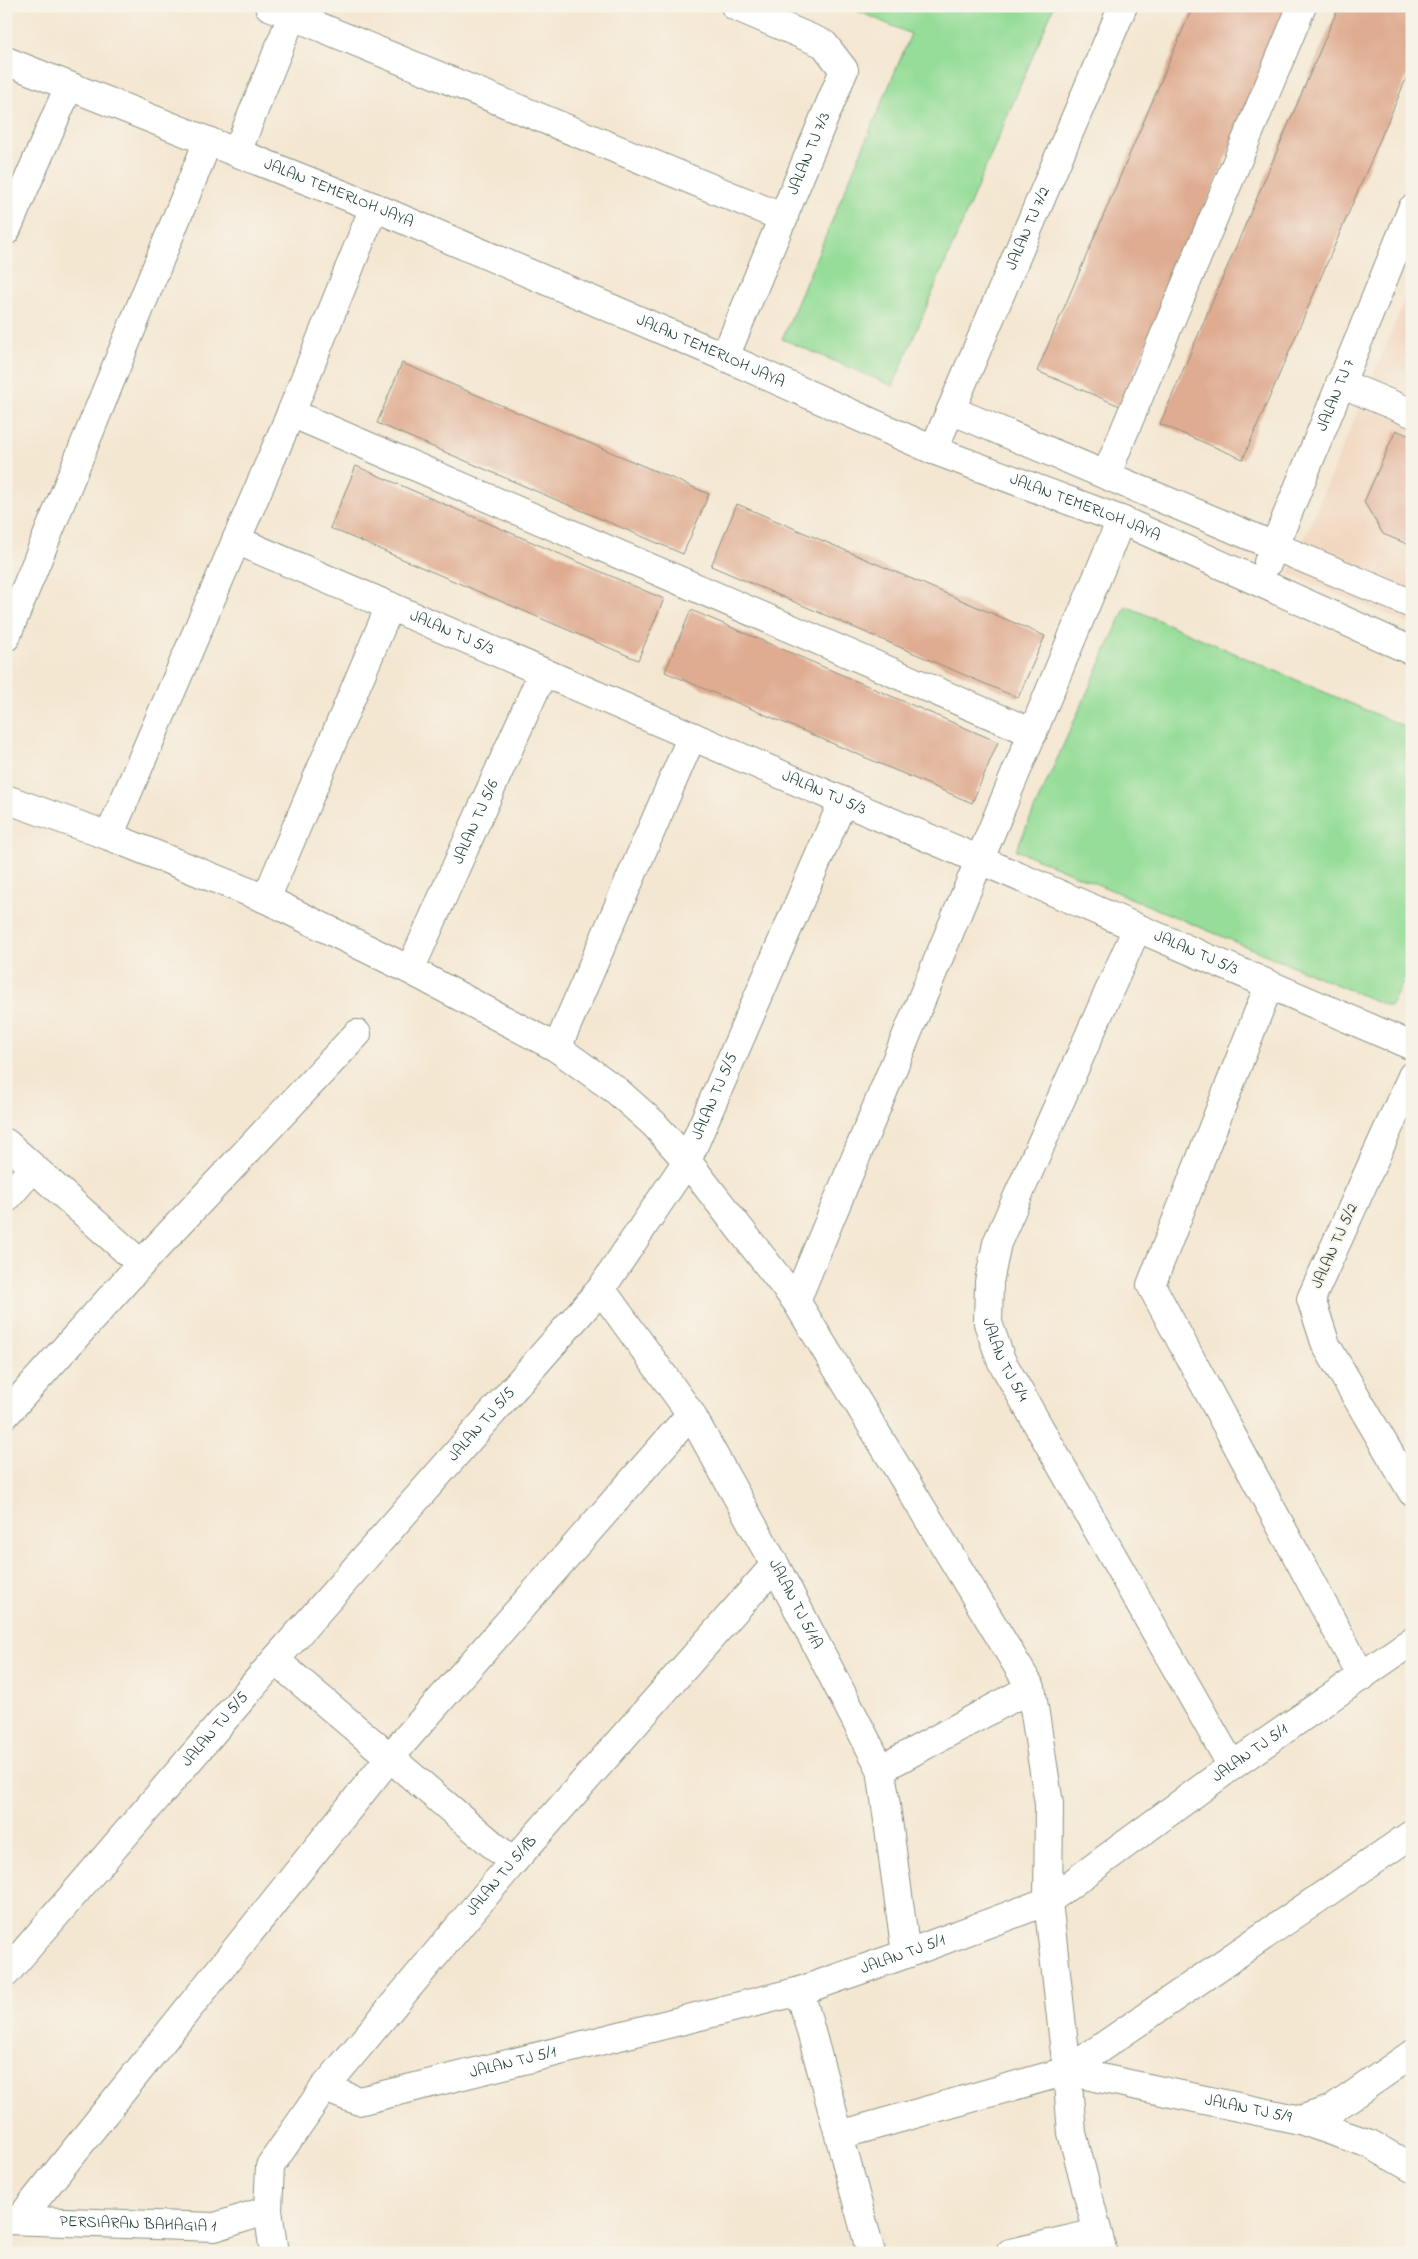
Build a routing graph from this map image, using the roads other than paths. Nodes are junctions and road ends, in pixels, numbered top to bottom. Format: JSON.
{"nodes":[{"id":1,"x":735,"y":6,"type":"edge"},
{"id":2,"x":1122,"y":6,"type":"edge"},
{"id":3,"x":1302,"y":6,"type":"edge"},
{"id":4,"x":286,"y":10,"type":"edge"},
{"id":5,"x":6,"y":61,"type":"edge"},
{"id":6,"x":70,"y":86,"type":"junction"},
{"id":7,"x":208,"y":141,"type":"junction"},
{"id":8,"x":237,"y":152,"type":"junction"},
{"id":9,"x":374,"y":207,"type":"junction"},
{"id":10,"x":1412,"y":209,"type":"edge"},
{"id":11,"x":784,"y":218,"type":"junction"},
{"id":12,"x":6,"y":231,"type":"edge"},
{"id":13,"x":725,"y":357,"type":"junction"},
{"id":14,"x":1340,"y":383,"type":"junction"},
{"id":15,"x":951,"y":410,"type":"junction"},
{"id":16,"x":291,"y":413,"type":"junction"},
{"id":17,"x":1412,"y":414,"type":"edge"},
{"id":18,"x":932,"y":450,"type":"junction"},
{"id":19,"x":1106,"y":475,"type":"junction"},
{"id":20,"x":1121,"y":520,"type":"junction"},
{"id":21,"x":236,"y":540,"type":"junction"},
{"id":22,"x":1274,"y":545,"type":"junction"},
{"id":23,"x":1260,"y":582,"type":"junction"},
{"id":24,"x":1412,"y":604,"type":"edge"},
{"id":25,"x":390,"y":606,"type":"junction"},
{"id":26,"x":6,"y":637,"type":"edge"},
{"id":27,"x":1412,"y":652,"type":"edge"},
{"id":28,"x":543,"y":672,"type":"junction"},
{"id":29,"x":1033,"y":733,"type":"junction"},
{"id":30,"x":692,"y":736,"type":"junction"},
{"id":31,"x":6,"y":799,"type":"edge"},
{"id":32,"x":843,"y":801,"type":"junction"},
{"id":33,"x":110,"y":836,"type":"junction"},
{"id":34,"x":978,"y":859,"type":"junction"},
{"id":35,"x":266,"y":899,"type":"junction"},
{"id":36,"x":1137,"y":928,"type":"junction"},
{"id":37,"x":410,"y":970,"type":"junction"},
{"id":38,"x":1269,"y":985,"type":"junction"},
{"id":39,"x":357,"y":1034,"type":"dead end"},
{"id":40,"x":1412,"y":1046,"type":"edge"},
{"id":41,"x":557,"y":1048,"type":"junction"},
{"id":42,"x":1412,"y":1076,"type":"edge"},
{"id":43,"x":1402,"y":1125,"type":"edge"},
{"id":44,"x":6,"y":1143,"type":"edge"},
{"id":45,"x":688,"y":1161,"type":"junction"},
{"id":46,"x":33,"y":1168,"type":"junction"},
{"id":47,"x":6,"y":1199,"type":"edge"},
{"id":48,"x":141,"y":1264,"type":"junction"},
{"id":49,"x":601,"y":1289,"type":"junction"},
{"id":50,"x":796,"y":1301,"type":"junction"},
{"id":51,"x":6,"y":1414,"type":"edge"},
{"id":52,"x":691,"y":1414,"type":"junction"},
{"id":53,"x":1412,"y":1492,"type":"edge"},
{"id":54,"x":776,"y":1566,"type":"junction"},
{"id":55,"x":1412,"y":1641,"type":"edge"},
{"id":56,"x":275,"y":1660,"type":"junction"},
{"id":57,"x":1362,"y":1677,"type":"junction"},
{"id":58,"x":1030,"y":1688,"type":"junction"},
{"id":59,"x":390,"y":1757,"type":"junction"},
{"id":60,"x":1232,"y":1766,"type":"junction"},
{"id":61,"x":881,"y":1769,"type":"junction"},
{"id":62,"x":1412,"y":1834,"type":"edge"},
{"id":63,"x":513,"y":1862,"type":"junction"},
{"id":64,"x":1048,"y":1901,"type":"junction"},
{"id":65,"x":906,"y":1954,"type":"junction"},
{"id":66,"x":6,"y":1973,"type":"edge"},
{"id":67,"x":800,"y":1991,"type":"junction"},
{"id":68,"x":1412,"y":2054,"type":"edge"},
{"id":69,"x":1067,"y":2071,"type":"junction"},
{"id":70,"x":324,"y":2088,"type":"junction"},
{"id":71,"x":1300,"y":2120,"type":"junction"},
{"id":72,"x":840,"y":2135,"type":"junction"},
{"id":73,"x":1412,"y":2168,"type":"edge"},
{"id":74,"x":268,"y":2210,"type":"junction"},
{"id":75,"x":13,"y":2220,"type":"edge"},
{"id":76,"x":1100,"y":2243,"type":"edge"},
{"id":77,"x":274,"y":2253,"type":"edge"},
{"id":78,"x":871,"y":2253,"type":"edge"},
{"id":79,"x":1010,"y":2253,"type":"edge"}],
"edges":[{"from":1,"to":11,"type":"street","name":"JALAN TJ 7/3"},
{"from":2,"to":15,"type":"street","name":"JALAN TJ 7/2"},
{"from":3,"to":19,"type":"street"},
{"from":4,"to":8,"type":"street"},
{"from":4,"to":11,"type":"street"},
{"from":5,"to":6,"type":"street","name":"JALAN TEMERLOH JAYA"},
{"from":6,"to":7,"type":"street","name":"JALAN TEMERLOH JAYA"},
{"from":6,"to":12,"type":"street"},
{"from":7,"to":8,"type":"street","name":"JALAN TEMERLOH JAYA"},
{"from":7,"to":26,"type":"street"},
{"from":8,"to":9,"type":"street","name":"JALAN TEMERLOH JAYA"},
{"from":9,"to":13,"type":"street","name":"JALAN TEMERLOH JAYA"},
{"from":9,"to":16,"type":"street"},
{"from":10,"to":14,"type":"street","name":"JALAN TJ 7"},
{"from":11,"to":13,"type":"street","name":"JALAN TJ 7/3"},
{"from":13,"to":18,"type":"street","name":"JALAN TEMERLOH JAYA"},
{"from":14,"to":17,"type":"street"},
{"from":14,"to":22,"type":"street","name":"JALAN TJ 7"},
{"from":15,"to":18,"type":"street","name":"JALAN TJ 7/2"},
{"from":15,"to":19,"type":"street"},
{"from":16,"to":21,"type":"street"},
{"from":16,"to":29,"type":"street"},
{"from":18,"to":20,"type":"street","name":"JALAN TEMERLOH JAYA"},
{"from":19,"to":22,"type":"street"},
{"from":20,"to":23,"type":"street","name":"JALAN TEMERLOH JAYA"},
{"from":20,"to":29,"type":"street"},
{"from":21,"to":25,"type":"street","name":"JALAN TJ 5/3"},
{"from":21,"to":33,"type":"street"},
{"from":22,"to":23,"type":"street","name":"JALAN TJ 7"},
{"from":22,"to":24,"type":"street"},
{"from":23,"to":27,"type":"street","name":"JALAN TEMERLOH JAYA"},
{"from":25,"to":28,"type":"street","name":"JALAN TJ 5/3"},
{"from":25,"to":35,"type":"street"},
{"from":28,"to":30,"type":"street","name":"JALAN TJ 5/3"},
{"from":28,"to":37,"type":"street","name":"JALAN TJ 5/6"},
{"from":29,"to":34,"type":"street"},
{"from":30,"to":32,"type":"street","name":"JALAN TJ 5/3"},
{"from":30,"to":41,"type":"street"},
{"from":31,"to":33,"type":"street"},
{"from":32,"to":34,"type":"street","name":"JALAN TJ 5/3"},
{"from":32,"to":45,"type":"street","name":"JALAN TJ 5/5"},
{"from":33,"to":35,"type":"street"},
{"from":34,"to":36,"type":"street","name":"JALAN TJ 5/3"},
{"from":34,"to":50,"type":"street"},
{"from":35,"to":37,"type":"street"},
{"from":36,"to":38,"type":"street","name":"JALAN TJ 5/3"},
{"from":36,"to":60,"type":"street","name":"JALAN TJ 5/4"},
{"from":37,"to":41,"type":"street"},
{"from":38,"to":40,"type":"street","name":"JALAN TJ 5/3"},
{"from":38,"to":57,"type":"street"},
{"from":39,"to":48,"type":"street"},
{"from":41,"to":45,"type":"street"},
{"from":42,"to":43,"type":"street","name":"JALAN TJ 5/2"},
{"from":43,"to":53,"type":"street","name":"JALAN TJ 5/2"},
{"from":44,"to":46,"type":"street"},
{"from":45,"to":49,"type":"street","name":"JALAN TJ 5/5"},
{"from":45,"to":50,"type":"street"},
{"from":46,"to":47,"type":"street"},
{"from":46,"to":48,"type":"street"},
{"from":48,"to":51,"type":"street"},
{"from":49,"to":52,"type":"street","name":"JALAN TJ 5/1A"},
{"from":49,"to":56,"type":"street","name":"JALAN TJ 5/5"},
{"from":50,"to":58,"type":"street"},
{"from":52,"to":54,"type":"street","name":"JALAN TJ 5/1A"},
{"from":52,"to":59,"type":"street"},
{"from":54,"to":61,"type":"street","name":"JALAN TJ 5/1A"},
{"from":54,"to":63,"type":"street","name":"JALAN TJ 5/1B"},
{"from":55,"to":57,"type":"street","name":"JALAN TJ 5/1"},
{"from":56,"to":59,"type":"street"},
{"from":56,"to":66,"type":"street","name":"JALAN TJ 5/5"},
{"from":57,"to":60,"type":"street","name":"JALAN TJ 5/1"},
{"from":58,"to":61,"type":"street"},
{"from":58,"to":64,"type":"street"},
{"from":59,"to":63,"type":"street"},
{"from":59,"to":75,"type":"street"},
{"from":60,"to":64,"type":"street","name":"JALAN TJ 5/1"},
{"from":61,"to":65,"type":"street","name":"JALAN TJ 5/1A"},
{"from":62,"to":69,"type":"street"},
{"from":63,"to":70,"type":"street","name":"JALAN TJ 5/1B"},
{"from":64,"to":65,"type":"street","name":"JALAN TJ 5/1"},
{"from":64,"to":69,"type":"street"},
{"from":65,"to":67,"type":"street","name":"JALAN TJ 5/1"},
{"from":67,"to":70,"type":"street","name":"JALAN TJ 5/1"},
{"from":67,"to":72,"type":"street"},
{"from":68,"to":71,"type":"street","name":"JALAN TJ 5/9"},
{"from":69,"to":71,"type":"street","name":"JALAN TJ 5/9"},
{"from":69,"to":72,"type":"street"},
{"from":69,"to":76,"type":"street"},
{"from":70,"to":74,"type":"street","name":"JALAN TJ 5/1B"},
{"from":71,"to":73,"type":"street"},
{"from":72,"to":78,"type":"street"},
{"from":74,"to":75,"type":"street","name":"PERSIARAN BAHAGIA 1"},
{"from":74,"to":77,"type":"street","name":"JALAN TJ 5/1B"},
{"from":76,"to":79,"type":"street"}]}
